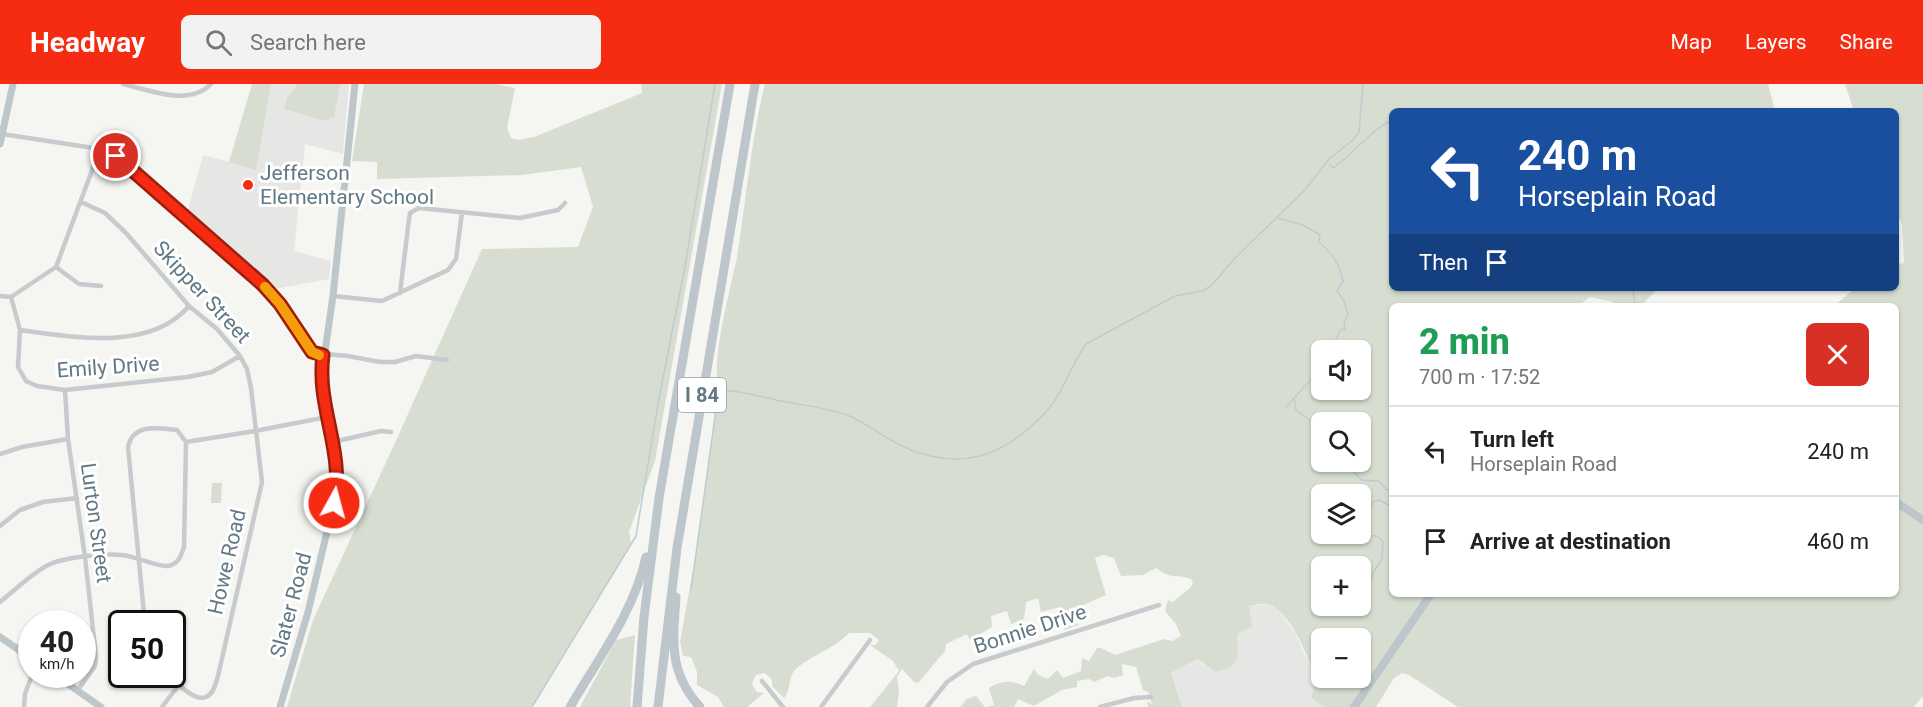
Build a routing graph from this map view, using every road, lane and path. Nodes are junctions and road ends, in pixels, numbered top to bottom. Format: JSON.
{"nodes":[{"id":1,"x":13,"y":84,"type":"edge"},
{"id":2,"x":123,"y":84,"type":"edge"},
{"id":3,"x":211,"y":84,"type":"edge"},
{"id":4,"x":356,"y":84,"type":"edge"},
{"id":5,"x":730,"y":84,"type":"edge"},
{"id":6,"x":755,"y":84,"type":"edge"},
{"id":7,"x":4,"y":108,"type":"edge"},
{"id":8,"x":2,"y":134,"type":"junction"},
{"id":9,"x":0,"y":144,"type":"edge"},
{"id":10,"x":100,"y":149,"type":"junction"},
{"id":11,"x":81,"y":202,"type":"junction"},
{"id":12,"x":565,"y":203,"type":"dead end"},
{"id":13,"x":462,"y":212,"type":"junction"},
{"id":14,"x":56,"y":267,"type":"junction"},
{"id":15,"x":100,"y":286,"type":"dead end"},
{"id":16,"x":400,"y":293,"type":"junction"},
{"id":17,"x":0,"y":296,"type":"edge"},
{"id":18,"x":333,"y":296,"type":"junction"},
{"id":19,"x":11,"y":297,"type":"junction"},
{"id":20,"x":189,"y":306,"type":"junction"},
{"id":21,"x":20,"y":330,"type":"junction"},
{"id":22,"x":323,"y":355,"type":"junction"},
{"id":23,"x":240,"y":356,"type":"junction"},
{"id":24,"x":447,"y":360,"type":"dead end"},
{"id":25,"x":65,"y":390,"type":"junction"},
{"id":26,"x":327,"y":417,"type":"junction"},
{"id":27,"x":255,"y":431,"type":"junction"},
{"id":28,"x":391,"y":432,"type":"dead end"},
{"id":29,"x":68,"y":439,"type":"junction"},
{"id":30,"x":186,"y":442,"type":"junction"},
{"id":31,"x":333,"y":442,"type":"junction"},
{"id":32,"x":0,"y":454,"type":"edge"},
{"id":33,"x":77,"y":498,"type":"junction"},
{"id":34,"x":1899,"y":504,"type":"edge"},
{"id":35,"x":1923,"y":520,"type":"edge"},
{"id":36,"x":0,"y":526,"type":"edge"},
{"id":37,"x":655,"y":526,"type":"junction"},
{"id":38,"x":677,"y":548,"type":"junction"},
{"id":39,"x":85,"y":557,"type":"junction"},
{"id":40,"x":139,"y":557,"type":"junction"},
{"id":41,"x":1429,"y":597,"type":"edge"},
{"id":42,"x":0,"y":602,"type":"edge"},
{"id":43,"x":1159,"y":605,"type":"dead end"},
{"id":44,"x":144,"y":610,"type":"edge"},
{"id":45,"x":0,"y":637,"type":"edge"},
{"id":46,"x":870,"y":640,"type":"dead end"},
{"id":47,"x":18,"y":649,"type":"edge"},
{"id":48,"x":762,"y":681,"type":"dead end"},
{"id":49,"x":27,"y":688,"type":"edge"},
{"id":50,"x":75,"y":688,"type":"edge"},
{"id":51,"x":176,"y":688,"type":"edge"},
{"id":52,"x":182,"y":688,"type":"edge"},
{"id":53,"x":78,"y":690,"type":"junction"},
{"id":54,"x":1150,"y":698,"type":"dead end"},
{"id":55,"x":24,"y":707,"type":"edge"},
{"id":56,"x":101,"y":707,"type":"edge"},
{"id":57,"x":162,"y":707,"type":"edge"},
{"id":58,"x":280,"y":707,"type":"edge"},
{"id":59,"x":570,"y":707,"type":"edge"},
{"id":60,"x":637,"y":707,"type":"edge"},
{"id":61,"x":658,"y":707,"type":"edge"},
{"id":62,"x":700,"y":707,"type":"edge"},
{"id":63,"x":783,"y":707,"type":"edge"},
{"id":64,"x":820,"y":707,"type":"edge"},
{"id":65,"x":927,"y":707,"type":"edge"},
{"id":66,"x":1100,"y":707,"type":"edge"},
{"id":67,"x":1354,"y":707,"type":"edge"}],
"edges":[{"from":1,"to":7,"type":"main road"},
{"from":2,"to":3,"type":"street"},
{"from":4,"to":18,"type":"main road","name":"Slater Road"},
{"from":5,"to":37,"type":"highway","number":"I 84"},
{"from":6,"to":38,"type":"highway","number":"I 84"},
{"from":7,"to":8,"type":"main road"},
{"from":8,"to":9,"type":"main road"},
{"from":8,"to":10,"type":"street"},
{"from":10,"to":11,"type":"street"},
{"from":10,"to":22,"type":"street"},
{"from":11,"to":14,"type":"street"},
{"from":11,"to":20,"type":"street","name":"Skipper Street"},
{"from":12,"to":13,"type":"street"},
{"from":13,"to":16,"type":"street"},
{"from":13,"to":16,"type":"street"},
{"from":14,"to":15,"type":"street"},
{"from":14,"to":19,"type":"street"},
{"from":16,"to":18,"type":"street"},
{"from":17,"to":19,"type":"street"},
{"from":18,"to":22,"type":"main road","name":"Slater Road"},
{"from":19,"to":21,"type":"street","name":"Emily Drive"},
{"from":20,"to":21,"type":"street"},
{"from":20,"to":23,"type":"street","name":"Skipper Street"},
{"from":21,"to":25,"type":"street","name":"Emily Drive"},
{"from":22,"to":24,"type":"street"},
{"from":22,"to":26,"type":"main road","name":"Slater Road"},
{"from":23,"to":25,"type":"street","name":"Emily Drive"},
{"from":23,"to":27,"type":"street","name":"Skipper Street"},
{"from":25,"to":29,"type":"street","name":"Lurton Street"},
{"from":26,"to":27,"type":"street"},
{"from":26,"to":31,"type":"main road","name":"Slater Road"},
{"from":27,"to":30,"type":"street"},
{"from":27,"to":52,"type":"street","name":"Howe Road"},
{"from":28,"to":31,"type":"street"},
{"from":29,"to":32,"type":"street"},
{"from":29,"to":33,"type":"street","name":"Lurton Street"},
{"from":30,"to":40,"type":"street"},
{"from":30,"to":40,"type":"street"},
{"from":31,"to":58,"type":"main road","name":"Slater Road"},
{"from":33,"to":36,"type":"street"},
{"from":33,"to":39,"type":"street","name":"Lurton Street"},
{"from":34,"to":35,"type":"highway"},
{"from":37,"to":59,"type":"highway"},
{"from":37,"to":60,"type":"highway","number":"I 84"},
{"from":38,"to":61,"type":"highway","number":"I 84"},
{"from":38,"to":62,"type":"highway"},
{"from":39,"to":40,"type":"street"},
{"from":39,"to":42,"type":"street"},
{"from":39,"to":53,"type":"street","name":"Lurton Street"},
{"from":40,"to":44,"type":"street"},
{"from":41,"to":67,"type":"highway"},
{"from":43,"to":65,"type":"street","name":"Bonnie Drive"},
{"from":45,"to":47,"type":"main road"},
{"from":46,"to":64,"type":"street"},
{"from":48,"to":63,"type":"street"},
{"from":49,"to":55,"type":"street"},
{"from":50,"to":53,"type":"main road"},
{"from":51,"to":57,"type":"street"},
{"from":53,"to":56,"type":"main road"},
{"from":54,"to":66,"type":"street"}]}
